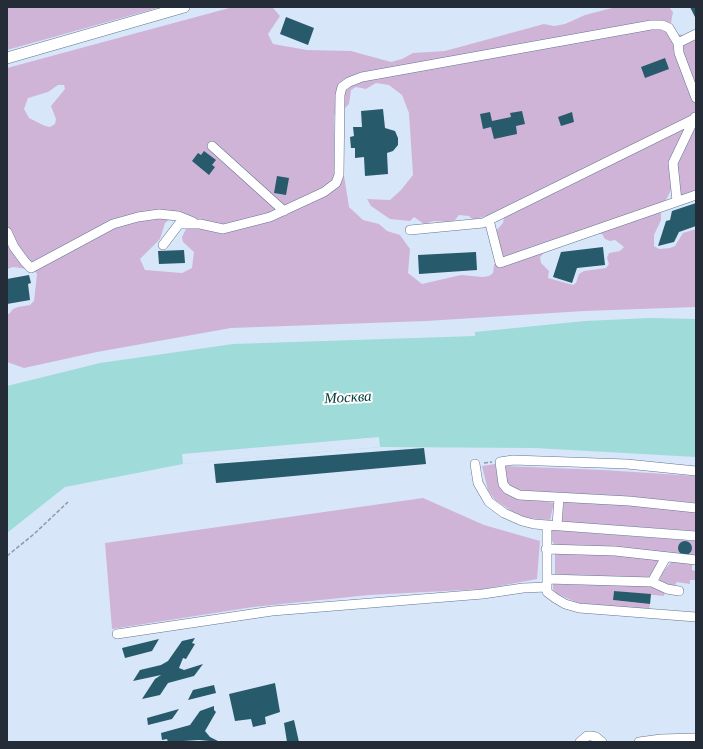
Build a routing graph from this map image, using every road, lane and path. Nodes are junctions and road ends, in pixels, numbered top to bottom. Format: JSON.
{"nodes":[{"id":1,"x":184,"y":7,"type":"edge"},
{"id":2,"x":696,"y":34,"type":"edge"},
{"id":3,"x":678,"y":43,"type":"junction"},
{"id":4,"x":7,"y":58,"type":"edge"},
{"id":5,"x":696,"y":98,"type":"edge"},
{"id":6,"x":695,"y":116,"type":"edge"},
{"id":7,"x":212,"y":146,"type":"dead end"},
{"id":8,"x":696,"y":195,"type":"edge"},
{"id":9,"x":677,"y":201,"type":"junction"},
{"id":10,"x":284,"y":211,"type":"junction"},
{"id":11,"x":489,"y":220,"type":"junction"},
{"id":12,"x":200,"y":224,"type":"junction"},
{"id":13,"x":410,"y":230,"type":"dead end"},
{"id":14,"x":7,"y":232,"type":"edge"},
{"id":15,"x":163,"y":245,"type":"dead end"},
{"id":16,"x":500,"y":462,"type":"junction"},
{"id":17,"x":474,"y":464,"type":"joint"},
{"id":18,"x":696,"y":471,"type":"edge"},
{"id":19,"x":559,"y":498,"type":"junction"},
{"id":20,"x":68,"y":502,"type":"dead end"},
{"id":21,"x":696,"y":508,"type":"edge"},
{"id":22,"x":547,"y":525,"type":"junction"},
{"id":23,"x":557,"y":526,"type":"junction"},
{"id":24,"x":696,"y":536,"type":"edge"},
{"id":25,"x":546,"y":549,"type":"junction"},
{"id":26,"x":7,"y":556,"type":"edge"},
{"id":27,"x":666,"y":557,"type":"junction"},
{"id":28,"x":696,"y":560,"type":"edge"},
{"id":29,"x":652,"y":582,"type":"junction"},
{"id":30,"x":547,"y":583,"type":"junction"},
{"id":31,"x":679,"y":591,"type":"dead end"},
{"id":32,"x":696,"y":617,"type":"edge"},
{"id":33,"x":116,"y":634,"type":"dead end"},
{"id":34,"x":696,"y":738,"type":"edge"},
{"id":35,"x":580,"y":742,"type":"edge"},
{"id":36,"x":602,"y":742,"type":"edge"},
{"id":37,"x":639,"y":742,"type":"edge"}],
"edges":[{"from":1,"to":4,"type":"main road"},
{"from":2,"to":3,"type":"street"},
{"from":3,"to":5,"type":"street"},
{"from":3,"to":10,"type":"street"},
{"from":6,"to":9,"type":"street"},
{"from":6,"to":11,"type":"street"},
{"from":7,"to":10,"type":"street"},
{"from":8,"to":9,"type":"street"},
{"from":9,"to":11,"type":"street"},
{"from":10,"to":12,"type":"street"},
{"from":11,"to":13,"type":"street"},
{"from":12,"to":14,"type":"street"},
{"from":12,"to":15,"type":"street"},
{"from":16,"to":17,"type":"path"},
{"from":16,"to":18,"type":"street"},
{"from":16,"to":19,"type":"street"},
{"from":17,"to":22,"type":"street"},
{"from":19,"to":21,"type":"street"},
{"from":19,"to":23,"type":"street"},
{"from":20,"to":26,"type":"path"},
{"from":22,"to":23,"type":"street"},
{"from":22,"to":25,"type":"street"},
{"from":23,"to":24,"type":"street"},
{"from":25,"to":27,"type":"street"},
{"from":25,"to":30,"type":"street"},
{"from":27,"to":28,"type":"street"},
{"from":27,"to":29,"type":"street"},
{"from":29,"to":30,"type":"street"},
{"from":29,"to":31,"type":"street"},
{"from":30,"to":32,"type":"street"},
{"from":30,"to":33,"type":"street"},
{"from":34,"to":37,"type":"street"},
{"from":35,"to":36,"type":"street"}]}
